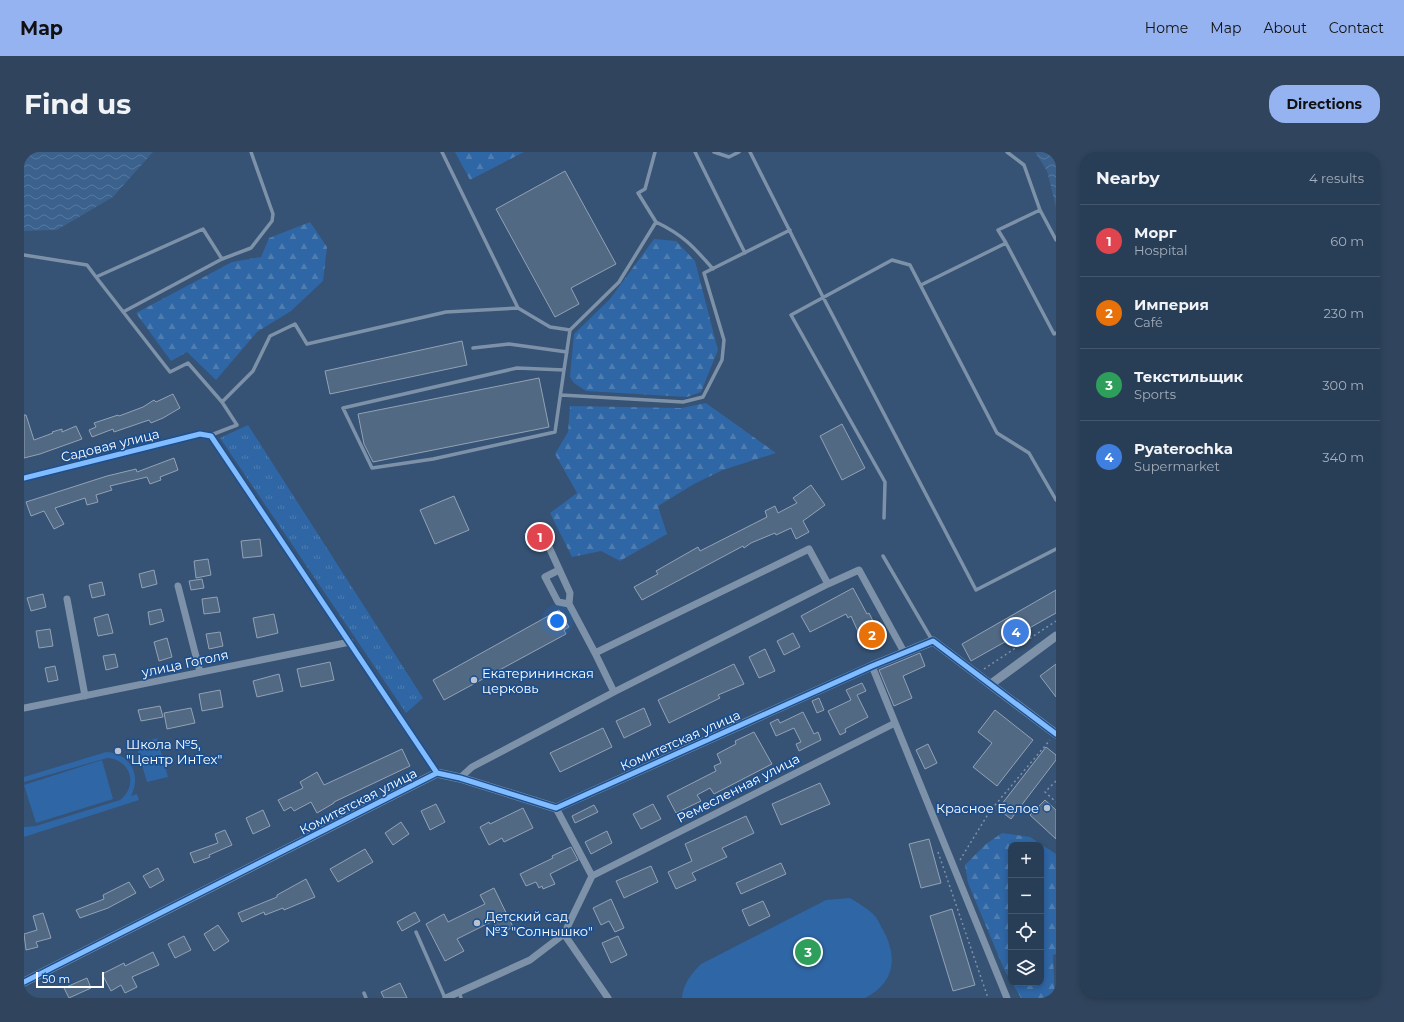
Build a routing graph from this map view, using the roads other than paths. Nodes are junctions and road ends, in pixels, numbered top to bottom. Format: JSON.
{"nodes":[{"id":1,"x":251,"y":152,"type":"edge"},
{"id":2,"x":442,"y":152,"type":"edge"},
{"id":3,"x":655,"y":152,"type":"edge"},
{"id":4,"x":695,"y":152,"type":"edge"},
{"id":5,"x":714,"y":152,"type":"edge"},
{"id":6,"x":739,"y":152,"type":"edge"},
{"id":7,"x":750,"y":152,"type":"edge"},
{"id":8,"x":1006,"y":152,"type":"edge"},
{"id":9,"x":1040,"y":210,"type":"junction"},
{"id":10,"x":656,"y":222,"type":"junction"},
{"id":11,"x":790,"y":230,"type":"junction"},
{"id":12,"x":1056,"y":240,"type":"edge"},
{"id":13,"x":1006,"y":243,"type":"junction"},
{"id":14,"x":745,"y":253,"type":"junction"},
{"id":15,"x":24,"y":255,"type":"edge"},
{"id":16,"x":222,"y":259,"type":"junction"},
{"id":17,"x":713,"y":269,"type":"junction"},
{"id":18,"x":96,"y":277,"type":"junction"},
{"id":19,"x":921,"y":285,"type":"junction"},
{"id":20,"x":823,"y":297,"type":"junction"},
{"id":21,"x":518,"y":308,"type":"junction"},
{"id":22,"x":123,"y":312,"type":"junction"},
{"id":23,"x":570,"y":330,"type":"junction"},
{"id":24,"x":1056,"y":333,"type":"edge"},
{"id":25,"x":473,"y":348,"type":"dead end"},
{"id":26,"x":567,"y":352,"type":"junction"},
{"id":27,"x":564,"y":370,"type":"junction"},
{"id":28,"x":561,"y":395,"type":"junction"},
{"id":29,"x":222,"y":402,"type":"junction"},
{"id":30,"x":211,"y":436,"type":"junction"},
{"id":31,"x":24,"y":478,"type":"edge"},
{"id":32,"x":1056,"y":500,"type":"edge"},
{"id":33,"x":884,"y":518,"type":"dead end"},
{"id":34,"x":549,"y":547,"type":"dead end"},
{"id":35,"x":1056,"y":549,"type":"edge"},
{"id":36,"x":883,"y":556,"type":"dead end"},
{"id":37,"x":559,"y":570,"type":"junction"},
{"id":38,"x":828,"y":584,"type":"junction"},
{"id":39,"x":178,"y":586,"type":"dead end"},
{"id":40,"x":67,"y":599,"type":"dead end"},
{"id":41,"x":569,"y":604,"type":"junction"},
{"id":42,"x":1056,"y":636,"type":"edge"},
{"id":43,"x":933,"y":641,"type":"junction"},
{"id":44,"x":350,"y":642,"type":"junction"},
{"id":45,"x":904,"y":652,"type":"junction"},
{"id":46,"x":595,"y":653,"type":"junction"},
{"id":47,"x":872,"y":666,"type":"junction"},
{"id":48,"x":200,"y":672,"type":"junction"},
{"id":49,"x":991,"y":684,"type":"junction"},
{"id":50,"x":614,"y":692,"type":"junction"},
{"id":51,"x":85,"y":696,"type":"junction"},
{"id":52,"x":24,"y":708,"type":"edge"},
{"id":53,"x":895,"y":723,"type":"junction"},
{"id":54,"x":1056,"y":733,"type":"edge"},
{"id":55,"x":437,"y":773,"type":"junction"},
{"id":56,"x":460,"y":778,"type":"junction"},
{"id":57,"x":556,"y":808,"type":"junction"},
{"id":58,"x":592,"y":876,"type":"junction"},
{"id":59,"x":416,"y":932,"type":"dead end"},
{"id":60,"x":564,"y":934,"type":"junction"},
{"id":61,"x":24,"y":982,"type":"edge"},
{"id":62,"x":364,"y":992,"type":"dead end"},
{"id":63,"x":460,"y":995,"type":"edge"},
{"id":64,"x":366,"y":998,"type":"edge"},
{"id":65,"x":446,"y":998,"type":"edge"},
{"id":66,"x":608,"y":998,"type":"edge"},
{"id":67,"x":1007,"y":998,"type":"edge"}],
"edges":[{"from":1,"to":16,"type":"lane"},
{"from":2,"to":21,"type":"lane"},
{"from":3,"to":10,"type":"lane"},
{"from":4,"to":14,"type":"lane"},
{"from":5,"to":6,"type":"lane"},
{"from":7,"to":11,"type":"lane"},
{"from":8,"to":9,"type":"lane"},
{"from":9,"to":12,"type":"lane"},
{"from":9,"to":13,"type":"lane"},
{"from":10,"to":17,"type":"lane"},
{"from":10,"to":23,"type":"lane"},
{"from":11,"to":14,"type":"lane"},
{"from":11,"to":20,"type":"lane"},
{"from":13,"to":19,"type":"lane"},
{"from":13,"to":24,"type":"lane"},
{"from":14,"to":17,"type":"lane"},
{"from":15,"to":18,"type":"lane"},
{"from":16,"to":18,"type":"lane"},
{"from":16,"to":22,"type":"lane"},
{"from":17,"to":28,"type":"lane"},
{"from":18,"to":22,"type":"lane"},
{"from":19,"to":20,"type":"lane"},
{"from":19,"to":32,"type":"lane"},
{"from":20,"to":33,"type":"lane"},
{"from":20,"to":35,"type":"lane"},
{"from":21,"to":23,"type":"lane"},
{"from":21,"to":29,"type":"lane"},
{"from":22,"to":29,"type":"lane"},
{"from":23,"to":26,"type":"lane"},
{"from":25,"to":26,"type":"lane"},
{"from":26,"to":27,"type":"lane"},
{"from":27,"to":28,"type":"lane"},
{"from":27,"to":28,"type":"lane"},
{"from":29,"to":30,"type":"lane"},
{"from":30,"to":31,"type":"street","name":"Садовая улица"},
{"from":30,"to":44,"type":"street"},
{"from":34,"to":37,"type":"street"},
{"from":36,"to":43,"type":"lane"},
{"from":37,"to":41,"type":"street"},
{"from":37,"to":41,"type":"street"},
{"from":38,"to":45,"type":"street"},
{"from":38,"to":46,"type":"street"},
{"from":38,"to":50,"type":"street"},
{"from":39,"to":48,"type":"street"},
{"from":40,"to":51,"type":"street"},
{"from":41,"to":46,"type":"street"},
{"from":42,"to":49,"type":"street"},
{"from":43,"to":45,"type":"street","name":"Комитетская улица"},
{"from":43,"to":49,"type":"street"},
{"from":44,"to":48,"type":"street","name":"улица Гоголя"},
{"from":44,"to":55,"type":"street"},
{"from":45,"to":47,"type":"street","name":"Комитетская улица"},
{"from":46,"to":50,"type":"street"},
{"from":47,"to":53,"type":"street"},
{"from":47,"to":57,"type":"street","name":"Комитетская улица"},
{"from":48,"to":51,"type":"street","name":"улица Гоголя"},
{"from":49,"to":54,"type":"street"},
{"from":50,"to":56,"type":"street"},
{"from":51,"to":52,"type":"street","name":"улица Гоголя"},
{"from":53,"to":58,"type":"street","name":"Ремесленная улица"},
{"from":53,"to":67,"type":"street"},
{"from":55,"to":56,"type":"street","name":"Комитетская улица"},
{"from":55,"to":61,"type":"street","name":"Комитетская улица"},
{"from":56,"to":57,"type":"street","name":"Комитетская улица"},
{"from":57,"to":58,"type":"street"},
{"from":58,"to":60,"type":"street"},
{"from":59,"to":65,"type":"lane"},
{"from":60,"to":63,"type":"street"},
{"from":60,"to":66,"type":"street"},
{"from":62,"to":64,"type":"lane"},
{"from":63,"to":65,"type":"street"}]}
